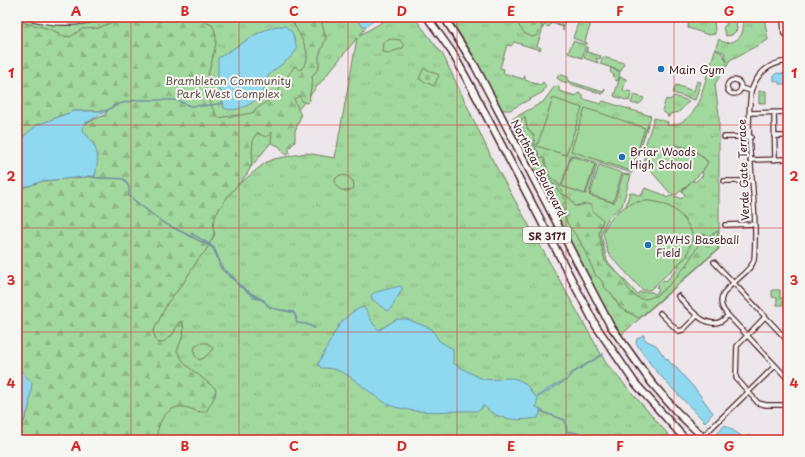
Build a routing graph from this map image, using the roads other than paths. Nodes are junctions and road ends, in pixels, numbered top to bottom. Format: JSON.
{"nodes":[{"id":1,"x":27,"y":17,"type":"edge"},
{"id":2,"x":104,"y":17,"type":"edge"},
{"id":3,"x":426,"y":17,"type":"edge"},
{"id":4,"x":444,"y":17,"type":"edge"},
{"id":5,"x":783,"y":17,"type":"edge"},
{"id":6,"x":788,"y":36,"type":"edge"},
{"id":7,"x":788,"y":61,"type":"edge"},
{"id":8,"x":741,"y":88,"type":"junction"},
{"id":9,"x":751,"y":91,"type":"junction"},
{"id":10,"x":774,"y":112,"type":"junction"},
{"id":11,"x":788,"y":112,"type":"edge"},
{"id":12,"x":750,"y":113,"type":"junction"},
{"id":13,"x":774,"y":136,"type":"junction"},
{"id":14,"x":788,"y":136,"type":"edge"},
{"id":15,"x":724,"y":137,"type":"dead end"},
{"id":16,"x":751,"y":137,"type":"junction"},
{"id":17,"x":750,"y":160,"type":"junction"},
{"id":18,"x":775,"y":160,"type":"junction"},
{"id":19,"x":788,"y":160,"type":"edge"},
{"id":20,"x":724,"y":181,"type":"dead end"},
{"id":21,"x":752,"y":181,"type":"junction"},
{"id":22,"x":754,"y":224,"type":"junction"},
{"id":23,"x":725,"y":225,"type":"dead end"},
{"id":24,"x":714,"y":262,"type":"dead end"},
{"id":25,"x":734,"y":283,"type":"junction"},
{"id":26,"x":678,"y":296,"type":"dead end"},
{"id":27,"x":660,"y":313,"type":"dead end"},
{"id":28,"x":728,"y":315,"type":"junction"},
{"id":29,"x":697,"y":316,"type":"junction"},
{"id":30,"x":765,"y":317,"type":"junction"},
{"id":31,"x":747,"y":335,"type":"junction"},
{"id":32,"x":788,"y":341,"type":"edge"},
{"id":33,"x":775,"y":366,"type":"junction"},
{"id":34,"x":788,"y":379,"type":"edge"},
{"id":35,"x":748,"y":392,"type":"junction"},
{"id":36,"x":788,"y":405,"type":"edge"},
{"id":37,"x":703,"y":439,"type":"edge"},
{"id":38,"x":686,"y":440,"type":"edge"}],
"edges":[{"from":1,"to":2,"type":"street"},
{"from":3,"to":38,"type":"main road","number":"SR 3171"},
{"from":4,"to":37,"type":"main road","name":"Northstar Boulevard","number":"SR 3171"},
{"from":5,"to":6,"type":"street"},
{"from":7,"to":9,"type":"street","name":"Verde Gate Terrace"},
{"from":8,"to":8,"type":"street"},
{"from":8,"to":9,"type":"street"},
{"from":9,"to":12,"type":"street","name":"Verde Gate Terrace"},
{"from":10,"to":11,"type":"street"},
{"from":10,"to":12,"type":"street"},
{"from":10,"to":13,"type":"street"},
{"from":12,"to":16,"type":"street","name":"Verde Gate Terrace"},
{"from":13,"to":14,"type":"street"},
{"from":13,"to":18,"type":"street"},
{"from":15,"to":16,"type":"street"},
{"from":16,"to":17,"type":"street","name":"Verde Gate Terrace"},
{"from":17,"to":18,"type":"street"},
{"from":17,"to":21,"type":"street","name":"Verde Gate Terrace"},
{"from":18,"to":19,"type":"street"},
{"from":20,"to":21,"type":"street"},
{"from":21,"to":22,"type":"street","name":"Verde Gate Terrace"},
{"from":22,"to":23,"type":"street"},
{"from":22,"to":25,"type":"street","name":"Verde Gate Terrace"},
{"from":24,"to":25,"type":"street"},
{"from":25,"to":28,"type":"street","name":"Verde Gate Terrace"},
{"from":25,"to":30,"type":"street"},
{"from":26,"to":29,"type":"street"},
{"from":27,"to":29,"type":"street"},
{"from":28,"to":29,"type":"street"},
{"from":28,"to":31,"type":"street","name":"Verde Gate Terrace"},
{"from":30,"to":31,"type":"street"},
{"from":30,"to":32,"type":"street"},
{"from":31,"to":33,"type":"street","name":"Verde Gate Terrace"},
{"from":31,"to":35,"type":"street"},
{"from":33,"to":34,"type":"street","name":"Verde Gate Terrace"},
{"from":33,"to":35,"type":"street"},
{"from":35,"to":36,"type":"street"},
{"from":35,"to":37,"type":"street"}]}
